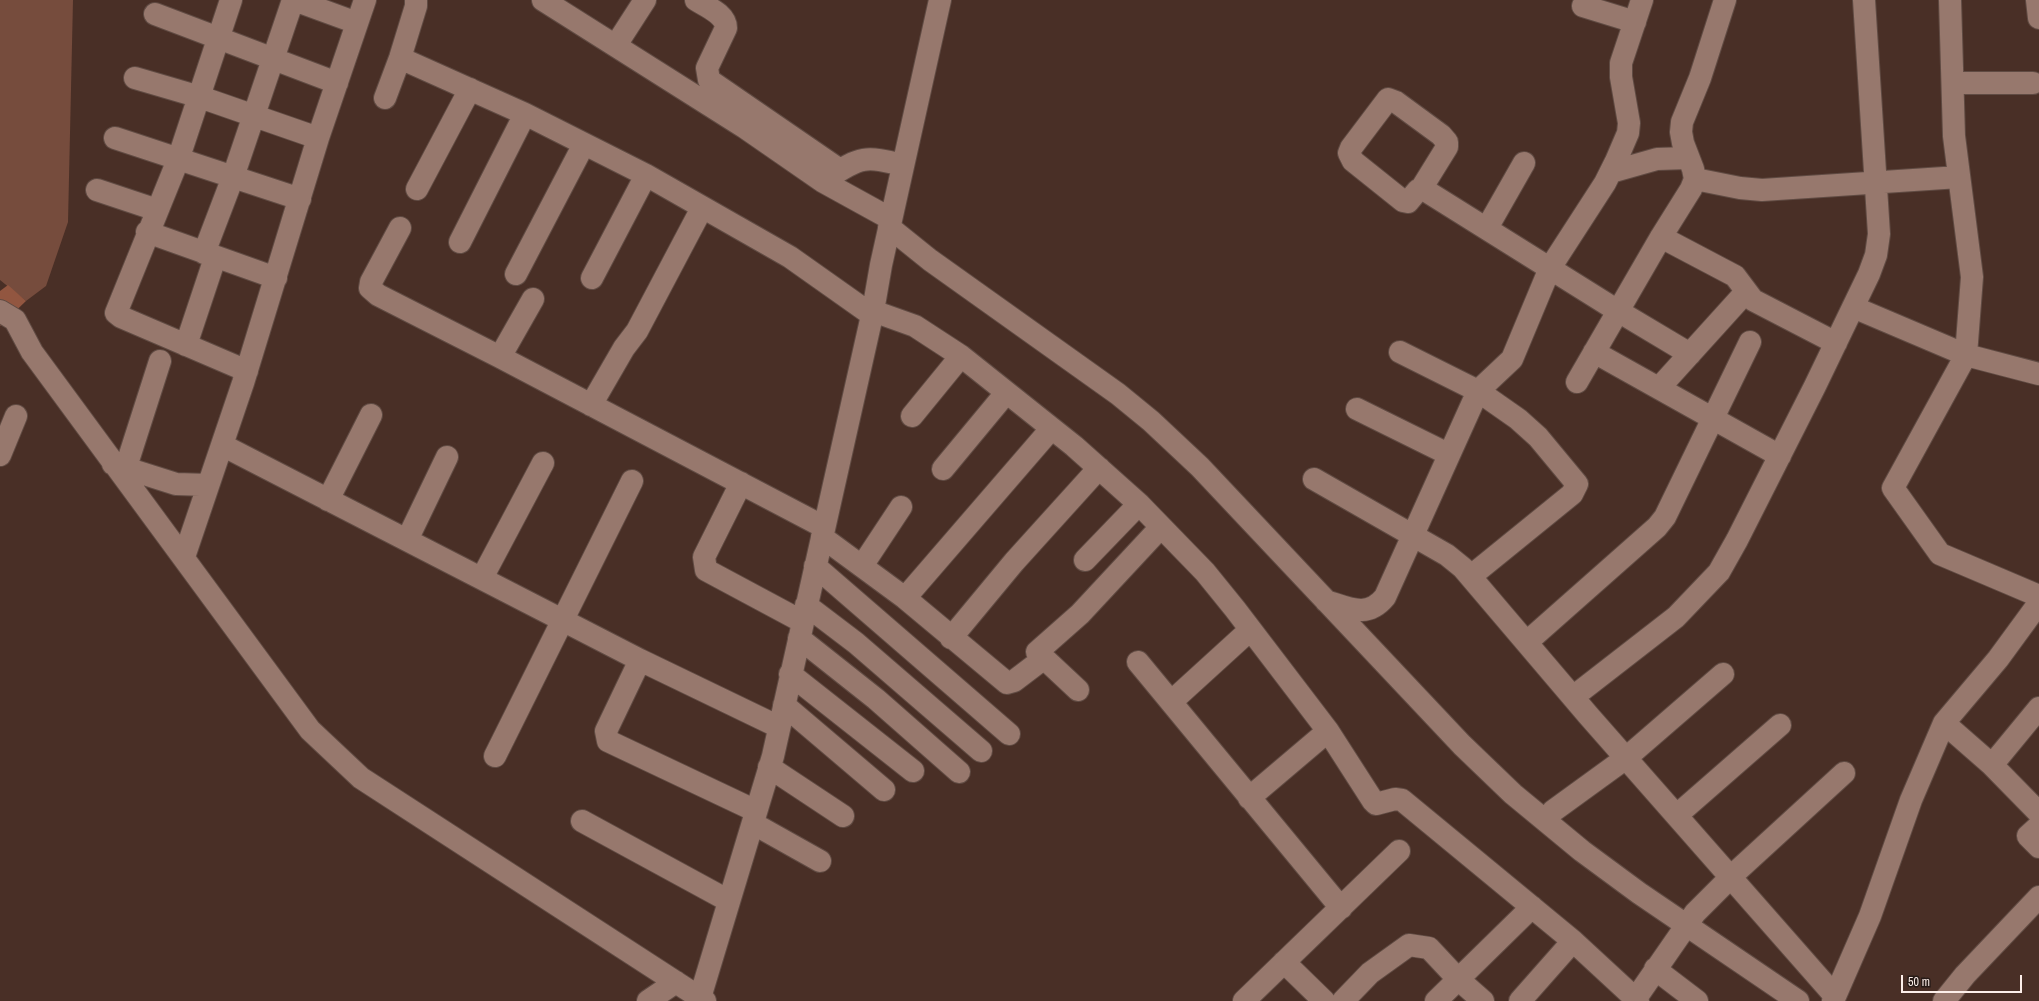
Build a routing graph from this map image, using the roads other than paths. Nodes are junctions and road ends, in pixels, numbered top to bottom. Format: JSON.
{"nodes":[{"id":1,"x":231,"y":0,"type":"edge"},
{"id":2,"x":294,"y":0,"type":"edge"},
{"id":3,"x":365,"y":0,"type":"edge"},
{"id":4,"x":416,"y":0,"type":"edge"},
{"id":5,"x":543,"y":0,"type":"edge"},
{"id":6,"x":645,"y":0,"type":"edge"},
{"id":7,"x":696,"y":0,"type":"edge"},
{"id":8,"x":940,"y":0,"type":"edge"},
{"id":9,"x":1642,"y":0,"type":"edge"},
{"id":10,"x":1725,"y":0,"type":"edge"},
{"id":11,"x":1864,"y":0,"type":"edge"},
{"id":12,"x":1950,"y":0,"type":"edge"},
{"id":13,"x":2037,"y":0,"type":"edge"},
{"id":14,"x":1583,"y":6,"type":"dead end"},
{"id":15,"x":155,"y":14,"type":"dead end"},
{"id":16,"x":2039,"y":18,"type":"edge"},
{"id":17,"x":1635,"y":22,"type":"junction"},
{"id":18,"x":357,"y":23,"type":"junction"},
{"id":19,"x":220,"y":38,"type":"junction"},
{"id":20,"x":616,"y":45,"type":"junction"},
{"id":21,"x":400,"y":58,"type":"junction"},
{"id":22,"x":273,"y":59,"type":"junction"},
{"id":23,"x":136,"y":78,"type":"dead end"},
{"id":24,"x":337,"y":83,"type":"junction"},
{"id":25,"x":1953,"y":83,"type":"junction"},
{"id":26,"x":2033,"y":83,"type":"dead end"},
{"id":27,"x":470,"y":89,"type":"junction"},
{"id":28,"x":200,"y":97,"type":"junction"},
{"id":29,"x":385,"y":98,"type":"dead end"},
{"id":30,"x":525,"y":114,"type":"junction"},
{"id":31,"x":254,"y":115,"type":"junction"},
{"id":32,"x":115,"y":138,"type":"dead end"},
{"id":33,"x":318,"y":138,"type":"junction"},
{"id":34,"x":584,"y":144,"type":"junction"},
{"id":35,"x":1688,"y":158,"type":"junction"},
{"id":36,"x":178,"y":160,"type":"junction"},
{"id":37,"x":903,"y":164,"type":"junction"},
{"id":38,"x":1524,"y":164,"type":"dead end"},
{"id":39,"x":1611,"y":172,"type":"junction"},
{"id":40,"x":646,"y":175,"type":"junction"},
{"id":41,"x":831,"y":175,"type":"junction"},
{"id":42,"x":233,"y":177,"type":"junction"},
{"id":43,"x":1959,"y":177,"type":"junction"},
{"id":44,"x":1695,"y":179,"type":"junction"},
{"id":45,"x":1876,"y":183,"type":"junction"},
{"id":46,"x":1420,"y":188,"type":"junction"},
{"id":47,"x":417,"y":189,"type":"dead end"},
{"id":48,"x":97,"y":190,"type":"dead end"},
{"id":49,"x":300,"y":199,"type":"junction"},
{"id":50,"x":702,"y":208,"type":"junction"},
{"id":51,"x":156,"y":210,"type":"junction"},
{"id":52,"x":400,"y":228,"type":"dead end"},
{"id":53,"x":1488,"y":228,"type":"junction"},
{"id":54,"x":889,"y":229,"type":"junction"},
{"id":55,"x":148,"y":232,"type":"junction"},
{"id":56,"x":1661,"y":237,"type":"junction"},
{"id":57,"x":460,"y":242,"type":"dead end"},
{"id":58,"x":210,"y":256,"type":"junction"},
{"id":59,"x":1550,"y":268,"type":"junction"},
{"id":60,"x":516,"y":274,"type":"dead end"},
{"id":61,"x":276,"y":278,"type":"junction"},
{"id":62,"x":592,"y":278,"type":"dead end"},
{"id":63,"x":1745,"y":292,"type":"junction"},
{"id":64,"x":533,"y":299,"type":"dead end"},
{"id":65,"x":1853,"y":307,"type":"junction"},
{"id":66,"x":1618,"y":311,"type":"junction"},
{"id":67,"x":872,"y":313,"type":"junction"},
{"id":68,"x":8,"y":315,"type":"edge"},
{"id":69,"x":1750,"y":342,"type":"dead end"},
{"id":70,"x":1836,"y":342,"type":"junction"},
{"id":71,"x":186,"y":345,"type":"junction"},
{"id":72,"x":1400,"y":352,"type":"dead end"},
{"id":73,"x":1594,"y":352,"type":"junction"},
{"id":74,"x":1690,"y":354,"type":"junction"},
{"id":75,"x":1966,"y":355,"type":"junction"},
{"id":76,"x":961,"y":356,"type":"junction"},
{"id":77,"x":500,"y":357,"type":"junction"},
{"id":78,"x":160,"y":361,"type":"dead end"},
{"id":79,"x":247,"y":370,"type":"junction"},
{"id":80,"x":2039,"y":374,"type":"edge"},
{"id":81,"x":1577,"y":382,"type":"dead end"},
{"id":82,"x":1659,"y":388,"type":"junction"},
{"id":83,"x":1478,"y":391,"type":"junction"},
{"id":84,"x":1006,"y":393,"type":"junction"},
{"id":85,"x":591,"y":405,"type":"junction"},
{"id":86,"x":1357,"y":409,"type":"dead end"},
{"id":87,"x":371,"y":415,"type":"dead end"},
{"id":88,"x":16,"y":416,"type":"dead end"},
{"id":89,"x":912,"y":416,"type":"dead end"},
{"id":90,"x":1713,"y":418,"type":"junction"},
{"id":91,"x":1052,"y":429,"type":"junction"},
{"id":92,"x":222,"y":445,"type":"junction"},
{"id":93,"x":1448,"y":454,"type":"junction"},
{"id":94,"x":0,"y":455,"type":"edge"},
{"id":95,"x":1780,"y":456,"type":"junction"},
{"id":96,"x":447,"y":457,"type":"dead end"},
{"id":97,"x":543,"y":463,"type":"dead end"},
{"id":98,"x":119,"y":466,"type":"junction"},
{"id":99,"x":1099,"y":468,"type":"junction"},
{"id":100,"x":943,"y":469,"type":"dead end"},
{"id":101,"x":1314,"y":479,"type":"dead end"},
{"id":102,"x":632,"y":481,"type":"dead end"},
{"id":103,"x":741,"y":483,"type":"junction"},
{"id":104,"x":208,"y":485,"type":"junction"},
{"id":105,"x":328,"y":500,"type":"junction"},
{"id":106,"x":1139,"y":504,"type":"junction"},
{"id":107,"x":901,"y":507,"type":"dead end"},
{"id":108,"x":1161,"y":527,"type":"junction"},
{"id":109,"x":823,"y":532,"type":"junction"},
{"id":110,"x":1413,"y":536,"type":"junction"},
{"id":111,"x":407,"y":540,"type":"junction"},
{"id":112,"x":184,"y":556,"type":"junction"},
{"id":113,"x":1085,"y":560,"type":"dead end"},
{"id":114,"x":815,"y":566,"type":"junction"},
{"id":115,"x":862,"y":566,"type":"junction"},
{"id":116,"x":1470,"y":576,"type":"junction"},
{"id":117,"x":482,"y":578,"type":"junction"},
{"id":118,"x":905,"y":598,"type":"junction"},
{"id":119,"x":1325,"y":601,"type":"junction"},
{"id":120,"x":2037,"y":607,"type":"edge"},
{"id":121,"x":562,"y":620,"type":"junction"},
{"id":122,"x":803,"y":621,"type":"junction"},
{"id":123,"x":1250,"y":630,"type":"junction"},
{"id":124,"x":951,"y":638,"type":"junction"},
{"id":125,"x":1527,"y":642,"type":"junction"},
{"id":126,"x":1037,"y":652,"type":"dead end"},
{"id":127,"x":640,"y":660,"type":"junction"},
{"id":128,"x":1138,"y":662,"type":"dead end"},
{"id":129,"x":790,"y":674,"type":"junction"},
{"id":130,"x":1723,"y":674,"type":"dead end"},
{"id":131,"x":1078,"y":690,"type":"dead end"},
{"id":132,"x":1573,"y":697,"type":"junction"},
{"id":133,"x":1171,"y":702,"type":"junction"},
{"id":134,"x":784,"y":704,"type":"junction"},
{"id":135,"x":2039,"y":708,"type":"edge"},
{"id":136,"x":1944,"y":723,"type":"junction"},
{"id":137,"x":1780,"y":725,"type":"dead end"},
{"id":138,"x":779,"y":727,"type":"junction"},
{"id":139,"x":1328,"y":731,"type":"junction"},
{"id":140,"x":1010,"y":734,"type":"dead end"},
{"id":141,"x":980,"y":751,"type":"dead end"},
{"id":142,"x":495,"y":756,"type":"dead end"},
{"id":143,"x":1626,"y":758,"type":"junction"},
{"id":144,"x":1992,"y":765,"type":"junction"},
{"id":145,"x":769,"y":767,"type":"junction"},
{"id":146,"x":913,"y":771,"type":"dead end"},
{"id":147,"x":959,"y":772,"type":"dead end"},
{"id":148,"x":1844,"y":773,"type":"dead end"},
{"id":149,"x":884,"y":790,"type":"dead end"},
{"id":150,"x":1249,"y":798,"type":"junction"},
{"id":151,"x":1553,"y":811,"type":"dead end"},
{"id":152,"x":2039,"y":813,"type":"edge"},
{"id":153,"x":1677,"y":815,"type":"junction"},
{"id":154,"x":843,"y":816,"type":"dead end"},
{"id":155,"x":755,"y":818,"type":"junction"},
{"id":156,"x":582,"y":821,"type":"dead end"},
{"id":157,"x":2039,"y":826,"type":"edge"},
{"id":158,"x":2039,"y":847,"type":"edge"},
{"id":159,"x":1400,"y":851,"type":"dead end"},
{"id":160,"x":820,"y":861,"type":"dead end"},
{"id":161,"x":1731,"y":877,"type":"junction"},
{"id":162,"x":2039,"y":897,"type":"edge"},
{"id":163,"x":729,"y":901,"type":"junction"},
{"id":164,"x":1532,"y":907,"type":"junction"},
{"id":165,"x":1341,"y":908,"type":"junction"},
{"id":166,"x":1685,"y":926,"type":"junction"},
{"id":167,"x":1573,"y":941,"type":"junction"},
{"id":168,"x":1284,"y":962,"type":"junction"},
{"id":169,"x":1655,"y":969,"type":"junction"},
{"id":170,"x":1458,"y":979,"type":"junction"},
{"id":171,"x":676,"y":982,"type":"junction"},
{"id":172,"x":1834,"y":998,"type":"edge"},
{"id":173,"x":702,"y":1000,"type":"edge"},
{"id":174,"x":1636,"y":1000,"type":"edge"},
{"id":175,"x":648,"y":1001,"type":"edge"},
{"id":176,"x":1244,"y":1001,"type":"edge"},
{"id":177,"x":1324,"y":1001,"type":"edge"},
{"id":178,"x":1343,"y":1001,"type":"edge"},
{"id":179,"x":1436,"y":1001,"type":"edge"},
{"id":180,"x":1483,"y":1001,"type":"edge"},
{"id":181,"x":1520,"y":1001,"type":"edge"},
{"id":182,"x":1697,"y":1001,"type":"edge"},
{"id":183,"x":1798,"y":1001,"type":"edge"},
{"id":184,"x":1944,"y":1001,"type":"edge"}],
"edges":[{"from":1,"to":19,"type":"street"},
{"from":2,"to":18,"type":"street"},
{"from":2,"to":22,"type":"street"},
{"from":3,"to":18,"type":"street"},
{"from":4,"to":21,"type":"street"},
{"from":5,"to":20,"type":"street"},
{"from":6,"to":20,"type":"street"},
{"from":7,"to":41,"type":"street"},
{"from":8,"to":37,"type":"street"},
{"from":9,"to":17,"type":"street"},
{"from":10,"to":35,"type":"street"},
{"from":11,"to":45,"type":"street"},
{"from":12,"to":25,"type":"street"},
{"from":13,"to":16,"type":"street"},
{"from":14,"to":17,"type":"street"},
{"from":15,"to":19,"type":"street"},
{"from":17,"to":39,"type":"street"},
{"from":18,"to":24,"type":"street"},
{"from":19,"to":22,"type":"street"},
{"from":19,"to":28,"type":"street"},
{"from":20,"to":41,"type":"street"},
{"from":21,"to":27,"type":"street"},
{"from":21,"to":29,"type":"street"},
{"from":22,"to":24,"type":"street"},
{"from":22,"to":31,"type":"street"},
{"from":23,"to":28,"type":"street"},
{"from":24,"to":33,"type":"street"},
{"from":25,"to":26,"type":"street"},
{"from":25,"to":43,"type":"street"},
{"from":27,"to":30,"type":"street"},
{"from":27,"to":47,"type":"street"},
{"from":28,"to":31,"type":"street"},
{"from":28,"to":36,"type":"street"},
{"from":30,"to":34,"type":"street"},
{"from":30,"to":57,"type":"street"},
{"from":31,"to":33,"type":"street"},
{"from":31,"to":42,"type":"street"},
{"from":32,"to":36,"type":"street"},
{"from":33,"to":49,"type":"street"},
{"from":34,"to":40,"type":"street"},
{"from":34,"to":60,"type":"street"},
{"from":35,"to":39,"type":"street"},
{"from":35,"to":44,"type":"street"},
{"from":36,"to":42,"type":"street"},
{"from":36,"to":51,"type":"street"},
{"from":37,"to":41,"type":"street"},
{"from":37,"to":54,"type":"street"},
{"from":38,"to":53,"type":"street"},
{"from":39,"to":59,"type":"street"},
{"from":40,"to":50,"type":"street"},
{"from":40,"to":62,"type":"street"},
{"from":41,"to":54,"type":"street"},
{"from":42,"to":49,"type":"street"},
{"from":42,"to":58,"type":"street"},
{"from":43,"to":45,"type":"street"},
{"from":43,"to":75,"type":"street"},
{"from":44,"to":45,"type":"street"},
{"from":44,"to":56,"type":"street"},
{"from":45,"to":65,"type":"street"},
{"from":46,"to":46,"type":"street"},
{"from":46,"to":53,"type":"street"},
{"from":48,"to":51,"type":"street"},
{"from":49,"to":61,"type":"street"},
{"from":50,"to":67,"type":"street"},
{"from":50,"to":85,"type":"street"},
{"from":51,"to":55,"type":"street"},
{"from":52,"to":77,"type":"street"},
{"from":53,"to":59,"type":"street"},
{"from":54,"to":67,"type":"street"},
{"from":54,"to":119,"type":"street"},
{"from":55,"to":58,"type":"street"},
{"from":55,"to":71,"type":"street"},
{"from":56,"to":63,"type":"street"},
{"from":56,"to":66,"type":"street"},
{"from":58,"to":61,"type":"street"},
{"from":58,"to":71,"type":"street"},
{"from":59,"to":66,"type":"street"},
{"from":59,"to":83,"type":"street"},
{"from":61,"to":79,"type":"street"},
{"from":63,"to":70,"type":"street"},
{"from":63,"to":74,"type":"street"},
{"from":64,"to":77,"type":"street"},
{"from":65,"to":70,"type":"street"},
{"from":65,"to":75,"type":"street"},
{"from":66,"to":73,"type":"street"},
{"from":66,"to":74,"type":"street"},
{"from":67,"to":76,"type":"street"},
{"from":67,"to":109,"type":"street"},
{"from":68,"to":98,"type":"street"},
{"from":69,"to":90,"type":"street"},
{"from":70,"to":95,"type":"street"},
{"from":71,"to":79,"type":"street"},
{"from":72,"to":83,"type":"street"},
{"from":73,"to":81,"type":"street"},
{"from":73,"to":82,"type":"street"},
{"from":74,"to":82,"type":"street"},
{"from":75,"to":80,"type":"street"},
{"from":75,"to":120,"type":"street"},
{"from":76,"to":84,"type":"street"},
{"from":76,"to":89,"type":"street"},
{"from":77,"to":85,"type":"street"},
{"from":78,"to":98,"type":"street"},
{"from":79,"to":92,"type":"street"},
{"from":82,"to":90,"type":"street"},
{"from":83,"to":93,"type":"street"},
{"from":83,"to":116,"type":"street"},
{"from":84,"to":91,"type":"street"},
{"from":84,"to":100,"type":"street"},
{"from":85,"to":103,"type":"street"},
{"from":86,"to":93,"type":"street"},
{"from":87,"to":105,"type":"street"},
{"from":88,"to":94,"type":"street"},
{"from":90,"to":95,"type":"street"},
{"from":90,"to":125,"type":"street"},
{"from":91,"to":99,"type":"street"},
{"from":91,"to":118,"type":"street"},
{"from":92,"to":104,"type":"street"},
{"from":92,"to":105,"type":"street"},
{"from":93,"to":110,"type":"street"},
{"from":95,"to":132,"type":"street"},
{"from":96,"to":111,"type":"street"},
{"from":97,"to":117,"type":"street"},
{"from":98,"to":104,"type":"street"},
{"from":98,"to":112,"type":"street"},
{"from":99,"to":106,"type":"street"},
{"from":99,"to":124,"type":"street"},
{"from":101,"to":110,"type":"street"},
{"from":102,"to":121,"type":"street"},
{"from":103,"to":109,"type":"street"},
{"from":103,"to":122,"type":"street"},
{"from":104,"to":112,"type":"street"},
{"from":105,"to":111,"type":"street"},
{"from":106,"to":108,"type":"street"},
{"from":106,"to":113,"type":"street"},
{"from":107,"to":115,"type":"street"},
{"from":108,"to":123,"type":"street"},
{"from":108,"to":126,"type":"street"},
{"from":109,"to":114,"type":"street"},
{"from":109,"to":115,"type":"street"},
{"from":110,"to":116,"type":"street"},
{"from":110,"to":119,"type":"street"},
{"from":111,"to":117,"type":"street"},
{"from":112,"to":171,"type":"street"},
{"from":114,"to":122,"type":"street"},
{"from":114,"to":140,"type":"street"},
{"from":115,"to":118,"type":"street"},
{"from":116,"to":125,"type":"street"},
{"from":117,"to":121,"type":"street"},
{"from":118,"to":124,"type":"street"},
{"from":119,"to":166,"type":"street"},
{"from":120,"to":136,"type":"street"},
{"from":121,"to":127,"type":"street"},
{"from":121,"to":142,"type":"street"},
{"from":122,"to":129,"type":"street"},
{"from":122,"to":141,"type":"street"},
{"from":122,"to":147,"type":"street"},
{"from":123,"to":133,"type":"street"},
{"from":123,"to":139,"type":"street"},
{"from":124,"to":131,"type":"street"},
{"from":125,"to":132,"type":"street"},
{"from":127,"to":138,"type":"street"},
{"from":127,"to":155,"type":"street"},
{"from":128,"to":133,"type":"street"},
{"from":129,"to":134,"type":"street"},
{"from":129,"to":146,"type":"street"},
{"from":130,"to":143,"type":"street"},
{"from":132,"to":143,"type":"street"},
{"from":133,"to":150,"type":"street"},
{"from":134,"to":138,"type":"street"},
{"from":134,"to":149,"type":"street"},
{"from":135,"to":144,"type":"street"},
{"from":136,"to":144,"type":"street"},
{"from":136,"to":172,"type":"street"},
{"from":137,"to":153,"type":"street"},
{"from":138,"to":145,"type":"street"},
{"from":139,"to":150,"type":"street"},
{"from":139,"to":164,"type":"street"},
{"from":143,"to":151,"type":"street"},
{"from":143,"to":153,"type":"street"},
{"from":144,"to":152,"type":"street"},
{"from":145,"to":154,"type":"street"},
{"from":145,"to":155,"type":"street"},
{"from":148,"to":161,"type":"street"},
{"from":150,"to":165,"type":"street"},
{"from":153,"to":161,"type":"street"},
{"from":155,"to":160,"type":"street"},
{"from":155,"to":163,"type":"street"},
{"from":156,"to":163,"type":"street"},
{"from":157,"to":158,"type":"street"},
{"from":159,"to":165,"type":"street"},
{"from":161,"to":166,"type":"street"},
{"from":161,"to":172,"type":"street"},
{"from":162,"to":184,"type":"street"},
{"from":163,"to":173,"type":"street"},
{"from":164,"to":167,"type":"street"},
{"from":164,"to":170,"type":"street"},
{"from":165,"to":168,"type":"street"},
{"from":166,"to":169,"type":"street"},
{"from":166,"to":183,"type":"street"},
{"from":167,"to":174,"type":"street"},
{"from":167,"to":181,"type":"street"},
{"from":168,"to":176,"type":"street"},
{"from":168,"to":177,"type":"street"},
{"from":169,"to":174,"type":"street"},
{"from":169,"to":182,"type":"street"},
{"from":170,"to":178,"type":"street"},
{"from":170,"to":179,"type":"street"},
{"from":170,"to":180,"type":"street"},
{"from":171,"to":173,"type":"street"},
{"from":171,"to":175,"type":"street"}]}
